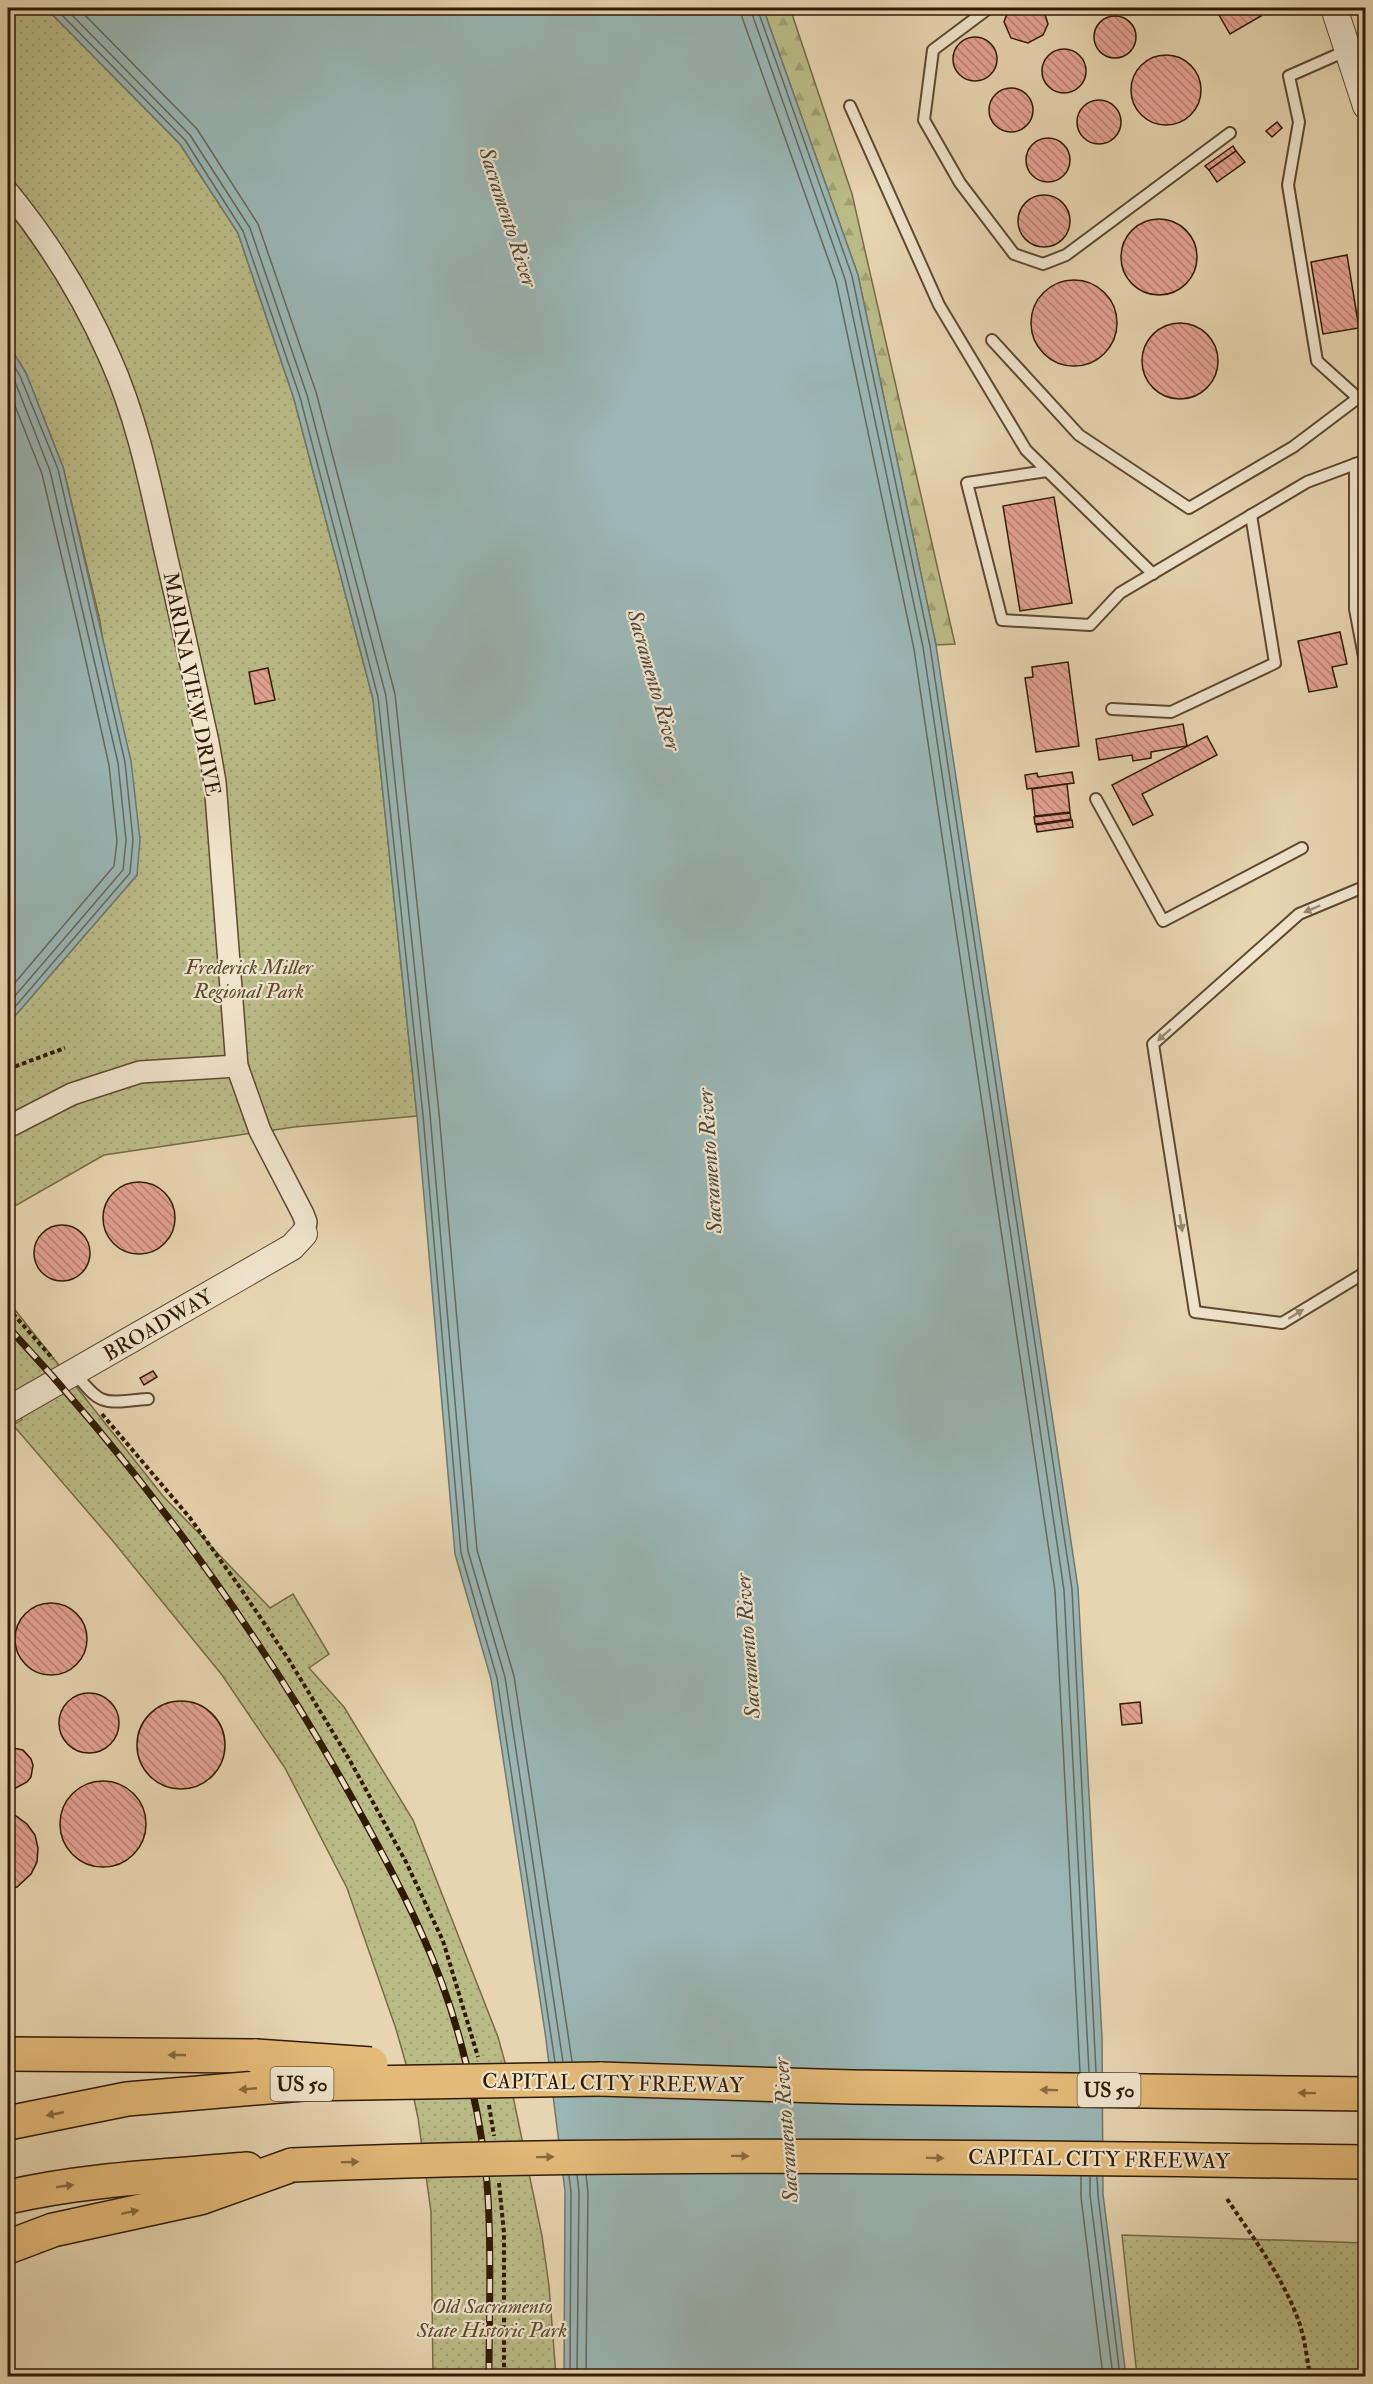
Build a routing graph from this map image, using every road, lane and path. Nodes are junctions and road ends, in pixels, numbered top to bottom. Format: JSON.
{"nodes":[{"id":1,"x":989,"y":8,"type":"edge"},
{"id":2,"x":1334,"y":8,"type":"edge"},
{"id":3,"x":1348,"y":50,"type":"junction"},
{"id":4,"x":1364,"y":96,"type":"edge"},
{"id":5,"x":850,"y":106,"type":"dead end"},
{"id":6,"x":1230,"y":133,"type":"dead end"},
{"id":7,"x":8,"y":192,"type":"edge"},
{"id":8,"x":992,"y":340,"type":"dead end"},
{"id":9,"x":1362,"y":397,"type":"edge"},
{"id":10,"x":1360,"y":462,"type":"edge"},
{"id":11,"x":1047,"y":471,"type":"junction"},
{"id":12,"x":1251,"y":515,"type":"junction"},
{"id":13,"x":1152,"y":574,"type":"junction"},
{"id":14,"x":1365,"y":667,"type":"edge"},
{"id":15,"x":1112,"y":709,"type":"dead end"},
{"id":16,"x":1096,"y":799,"type":"dead end"},
{"id":17,"x":1302,"y":848,"type":"dead end"},
{"id":18,"x":1365,"y":886,"type":"edge"},
{"id":19,"x":65,"y":1048,"type":"dead end"},
{"id":20,"x":237,"y":1066,"type":"junction"},
{"id":21,"x":8,"y":1068,"type":"edge"},
{"id":22,"x":8,"y":1127,"type":"edge"},
{"id":23,"x":304,"y":1234,"type":"joint"},
{"id":24,"x":1365,"y":1272,"type":"edge"},
{"id":25,"x":8,"y":1308,"type":"edge"},
{"id":26,"x":71,"y":1375,"type":"junction"},
{"id":27,"x":148,"y":1399,"type":"dead end"},
{"id":28,"x":98,"y":1409,"type":"dead end"},
{"id":29,"x":8,"y":1410,"type":"edge"},
{"id":30,"x":8,"y":2054,"type":"edge"},
{"id":31,"x":479,"y":2061,"type":"dead end"},
{"id":32,"x":600,"y":2079,"type":"junction"},
{"id":33,"x":1365,"y":2094,"type":"edge"},
{"id":34,"x":487,"y":2095,"type":"dead end"},
{"id":35,"x":8,"y":2123,"type":"edge"},
{"id":36,"x":495,"y":2140,"type":"dead end"},
{"id":37,"x":1365,"y":2162,"type":"edge"},
{"id":38,"x":292,"y":2165,"type":"junction"},
{"id":39,"x":498,"y":2175,"type":"dead end"},
{"id":40,"x":8,"y":2197,"type":"edge"},
{"id":41,"x":1227,"y":2199,"type":"dead end"},
{"id":42,"x":8,"y":2249,"type":"edge"},
{"id":43,"x":504,"y":2376,"type":"edge"},
{"id":44,"x":1310,"y":2376,"type":"edge"}],
"edges":[{"from":1,"to":6,"type":"lane"},
{"from":2,"to":3,"type":"street"},
{"from":3,"to":4,"type":"street"},
{"from":3,"to":9,"type":"lane"},
{"from":5,"to":11,"type":"lane"},
{"from":7,"to":20,"type":"street","name":"MARINA VIEW DRIVE"},
{"from":8,"to":9,"type":"lane"},
{"from":10,"to":12,"type":"lane"},
{"from":10,"to":14,"type":"lane"},
{"from":11,"to":13,"type":"lane"},
{"from":11,"to":13,"type":"lane"},
{"from":12,"to":13,"type":"lane"},
{"from":12,"to":15,"type":"lane"},
{"from":16,"to":17,"type":"lane"},
{"from":18,"to":24,"type":"lane","one_way":true},
{"from":19,"to":21,"type":"path"},
{"from":20,"to":22,"type":"street"},
{"from":20,"to":23,"type":"street","name":"MARINA VIEW DRIVE"},
{"from":23,"to":26,"type":"street","name":"BROADWAY"},
{"from":25,"to":26,"type":"path"},
{"from":26,"to":27,"type":"lane"},
{"from":26,"to":29,"type":"street","name":"BROADWAY"},
{"from":28,"to":31,"type":"path"},
{"from":32,"to":30,"type":"highway","one_way":true,"bridge":true},
{"from":33,"to":32,"type":"highway","name":"CAPITAL CITY FREEWAY","number":"US 50","one_way":true},
{"from":32,"to":35,"type":"highway","name":"CAPITAL CITY FREEWAY","number":"US 50","one_way":true,"bridge":true},
{"from":34,"to":36,"type":"path"},
{"from":38,"to":37,"type":"highway","name":"CAPITAL CITY FREEWAY","one_way":true,"bridge":true},
{"from":40,"to":38,"type":"highway","name":"CAPITAL CITY FREEWAY","one_way":true},
{"from":42,"to":38,"type":"highway","one_way":true},
{"from":39,"to":43,"type":"path"},
{"from":41,"to":44,"type":"path"}]}
